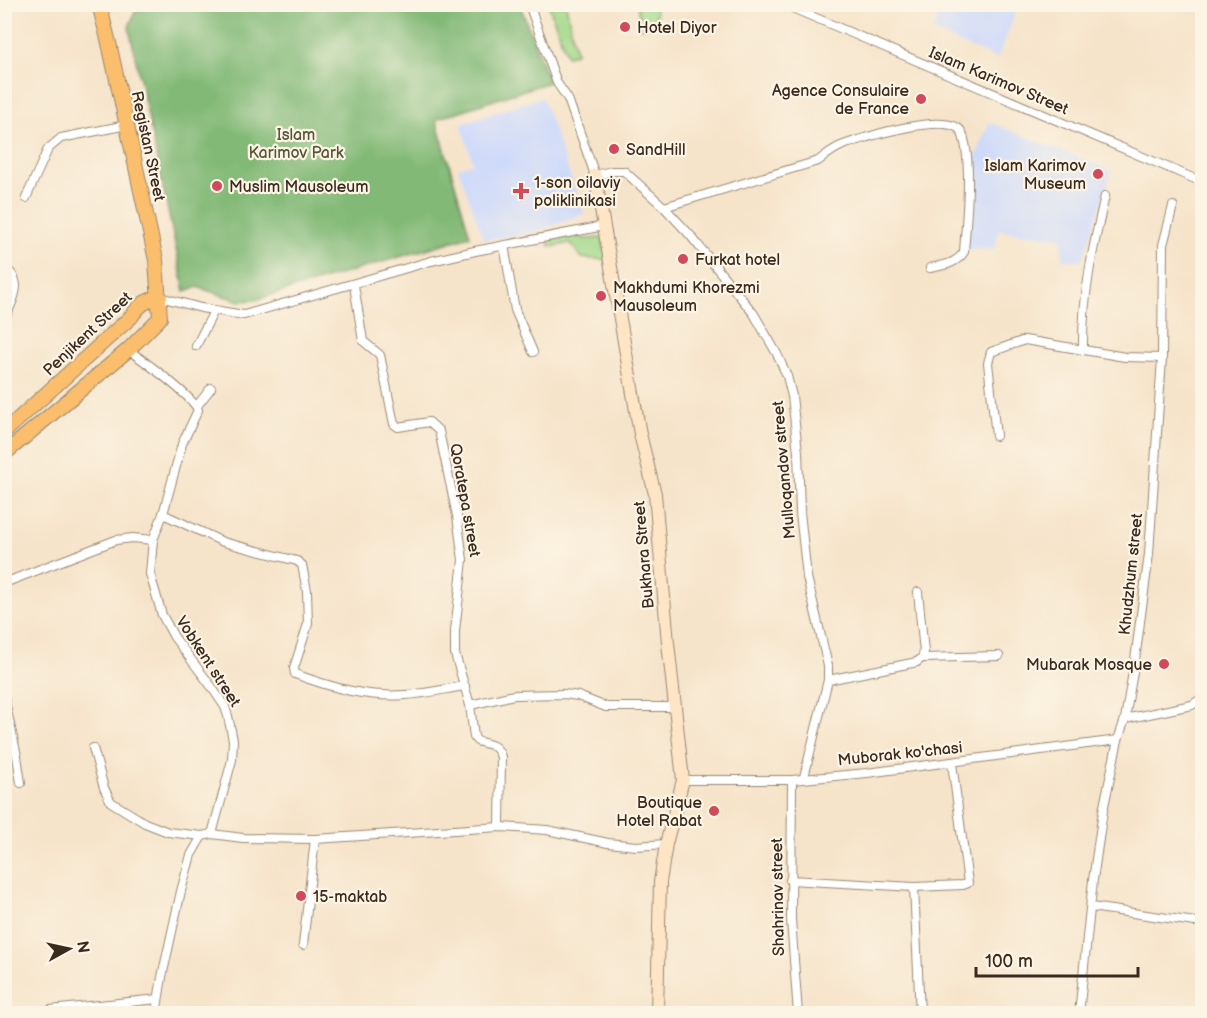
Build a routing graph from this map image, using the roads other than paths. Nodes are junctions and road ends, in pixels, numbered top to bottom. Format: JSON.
{"nodes":[{"id":1,"x":99,"y":4,"type":"edge"},
{"id":2,"x":528,"y":4,"type":"edge"},
{"id":3,"x":783,"y":4,"type":"edge"},
{"id":4,"x":127,"y":125,"type":"junction"},
{"id":5,"x":596,"y":175,"type":"junction"},
{"id":6,"x":1203,"y":182,"type":"edge"},
{"id":7,"x":1105,"y":196,"type":"dead end"},
{"id":8,"x":26,"y":198,"type":"dead end"},
{"id":9,"x":1173,"y":206,"type":"dead end"},
{"id":10,"x":664,"y":207,"type":"junction"},
{"id":11,"x":603,"y":226,"type":"junction"},
{"id":12,"x":504,"y":245,"type":"junction"},
{"id":13,"x":4,"y":267,"type":"edge"},
{"id":14,"x":930,"y":268,"type":"dead end"},
{"id":15,"x":354,"y":285,"type":"junction"},
{"id":16,"x":160,"y":297,"type":"junction"},
{"id":17,"x":214,"y":311,"type":"junction"},
{"id":18,"x":4,"y":321,"type":"edge"},
{"id":19,"x":196,"y":346,"type":"dead end"},
{"id":20,"x":128,"y":350,"type":"junction"},
{"id":21,"x":1083,"y":350,"type":"junction"},
{"id":22,"x":533,"y":352,"type":"dead end"},
{"id":23,"x":1162,"y":358,"type":"junction"},
{"id":24,"x":211,"y":388,"type":"dead end"},
{"id":25,"x":196,"y":406,"type":"junction"},
{"id":26,"x":4,"y":432,"type":"edge"},
{"id":27,"x":996,"y":436,"type":"dead end"},
{"id":28,"x":4,"y":454,"type":"edge"},
{"id":29,"x":163,"y":514,"type":"junction"},
{"id":30,"x":153,"y":540,"type":"junction"},
{"id":31,"x":4,"y":583,"type":"edge"},
{"id":32,"x":918,"y":592,"type":"dead end"},
{"id":33,"x":999,"y":656,"type":"dead end"},
{"id":34,"x":922,"y":658,"type":"junction"},
{"id":35,"x":828,"y":680,"type":"junction"},
{"id":36,"x":465,"y":686,"type":"junction"},
{"id":37,"x":4,"y":697,"type":"edge"},
{"id":38,"x":1203,"y":698,"type":"edge"},
{"id":39,"x":470,"y":705,"type":"junction"},
{"id":40,"x":676,"y":707,"type":"junction"},
{"id":41,"x":1125,"y":719,"type":"junction"},
{"id":42,"x":1118,"y":740,"type":"junction"},
{"id":43,"x":93,"y":748,"type":"dead end"},
{"id":44,"x":952,"y":763,"type":"junction"},
{"id":45,"x":804,"y":777,"type":"junction"},
{"id":46,"x":683,"y":780,"type":"junction"},
{"id":47,"x":792,"y":780,"type":"junction"},
{"id":48,"x":21,"y":783,"type":"dead end"},
{"id":49,"x":500,"y":827,"type":"junction"},
{"id":50,"x":212,"y":834,"type":"junction"},
{"id":51,"x":202,"y":836,"type":"junction"},
{"id":52,"x":315,"y":839,"type":"junction"},
{"id":53,"x":666,"y":844,"type":"junction"},
{"id":54,"x":790,"y":880,"type":"junction"},
{"id":55,"x":914,"y":887,"type":"junction"},
{"id":56,"x":1091,"y":908,"type":"junction"},
{"id":57,"x":1203,"y":923,"type":"edge"},
{"id":58,"x":303,"y":945,"type":"dead end"},
{"id":59,"x":158,"y":999,"type":"junction"},
{"id":60,"x":50,"y":1010,"type":"dead end"},
{"id":61,"x":156,"y":1014,"type":"edge"},
{"id":62,"x":657,"y":1014,"type":"edge"},
{"id":63,"x":798,"y":1014,"type":"edge"},
{"id":64,"x":920,"y":1014,"type":"edge"},
{"id":65,"x":1079,"y":1014,"type":"edge"}],
"edges":[{"from":1,"to":4,"type":"main road","name":"Registan Street"},
{"from":2,"to":5,"type":"street","name":"Bukhara Street"},
{"from":3,"to":6,"type":"street","name":"Islam Karimov Street"},
{"from":4,"to":8,"type":"street"},
{"from":4,"to":16,"type":"main road","name":"Registan Street"},
{"from":5,"to":10,"type":"street","name":"Mulloqandov street"},
{"from":5,"to":11,"type":"street","name":"Bukhara Street"},
{"from":7,"to":21,"type":"street"},
{"from":9,"to":23,"type":"street","name":"Khudzhum street"},
{"from":10,"to":14,"type":"street"},
{"from":10,"to":35,"type":"street","name":"Mulloqandov street"},
{"from":11,"to":12,"type":"street"},
{"from":11,"to":40,"type":"street","name":"Bukhara Street"},
{"from":12,"to":15,"type":"street"},
{"from":12,"to":22,"type":"street"},
{"from":13,"to":18,"type":"street"},
{"from":15,"to":17,"type":"street"},
{"from":15,"to":36,"type":"street","name":"Qoratepa street"},
{"from":16,"to":17,"type":"street"},
{"from":16,"to":20,"type":"main road","name":"Penjikent Street"},
{"from":16,"to":26,"type":"main road","name":"Penjikent Street"},
{"from":17,"to":19,"type":"street"},
{"from":20,"to":25,"type":"street"},
{"from":20,"to":28,"type":"main road","name":"Penjikent Street"},
{"from":21,"to":23,"type":"street"},
{"from":21,"to":27,"type":"street"},
{"from":23,"to":41,"type":"street","name":"Khudzhum street"},
{"from":24,"to":25,"type":"street"},
{"from":25,"to":29,"type":"street","name":"Vobkent street"},
{"from":29,"to":30,"type":"street","name":"Vobkent street"},
{"from":29,"to":36,"type":"street"},
{"from":30,"to":31,"type":"street"},
{"from":30,"to":50,"type":"street","name":"Vobkent street"},
{"from":32,"to":34,"type":"street"},
{"from":33,"to":34,"type":"street"},
{"from":34,"to":35,"type":"street"},
{"from":35,"to":45,"type":"street","name":"Mulloqandov street"},
{"from":36,"to":39,"type":"street","name":"Qoratepa street"},
{"from":37,"to":48,"type":"street"},
{"from":38,"to":41,"type":"street"},
{"from":39,"to":40,"type":"street"},
{"from":39,"to":49,"type":"street","name":"Qoratepa street"},
{"from":40,"to":46,"type":"street","name":"Bukhara Street"},
{"from":41,"to":42,"type":"street","name":"Khudzhum street"},
{"from":42,"to":44,"type":"street","name":"Muborak ko'chasi"},
{"from":42,"to":56,"type":"street","name":"Khudzhum street"},
{"from":43,"to":51,"type":"street"},
{"from":44,"to":45,"type":"street","name":"Muborak ko'chasi"},
{"from":44,"to":55,"type":"street"},
{"from":45,"to":47,"type":"street","name":"Muborak ko'chasi"},
{"from":46,"to":47,"type":"street","name":"Muborak ko'chasi"},
{"from":46,"to":53,"type":"street","name":"Bukhara Street"},
{"from":47,"to":54,"type":"street","name":"Shahrinav street"},
{"from":49,"to":52,"type":"street"},
{"from":49,"to":53,"type":"street"},
{"from":50,"to":51,"type":"street"},
{"from":50,"to":52,"type":"street"},
{"from":51,"to":59,"type":"street"},
{"from":52,"to":58,"type":"street"},
{"from":53,"to":62,"type":"street","name":"Bukhara Street"},
{"from":54,"to":55,"type":"street"},
{"from":54,"to":63,"type":"street","name":"Shahrinav street"},
{"from":55,"to":64,"type":"street"},
{"from":56,"to":57,"type":"street"},
{"from":56,"to":65,"type":"street","name":"Khudzhum street"},
{"from":59,"to":60,"type":"street"},
{"from":59,"to":61,"type":"street"}]}
